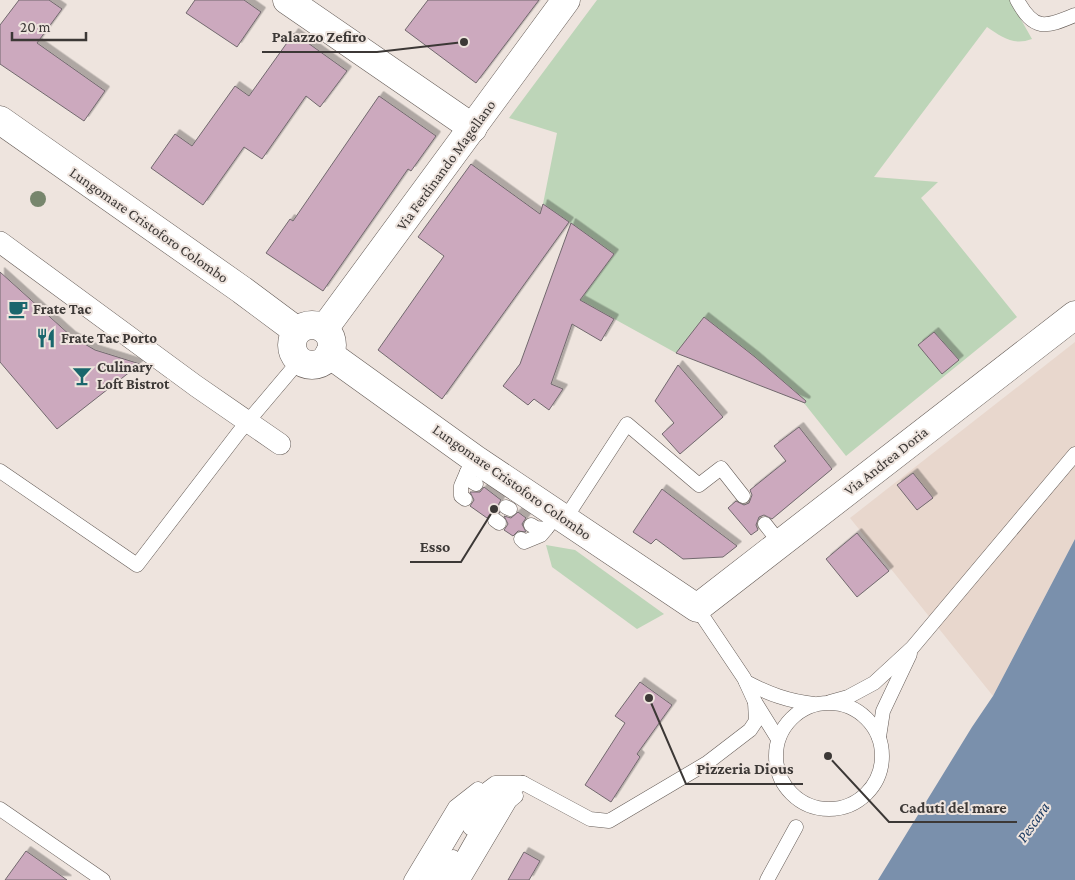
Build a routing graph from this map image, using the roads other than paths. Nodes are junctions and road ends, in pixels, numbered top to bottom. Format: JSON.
{"nodes":[{"id":1,"x":287,"y":0,"type":"edge"},
{"id":2,"x":566,"y":0,"type":"edge"},
{"id":3,"x":1018,"y":0,"type":"edge"},
{"id":4,"x":1075,"y":15,"type":"edge"},
{"id":5,"x":0,"y":120,"type":"edge"},
{"id":6,"x":473,"y":128,"type":"junction"},
{"id":7,"x":0,"y":242,"type":"edge"},
{"id":8,"x":1075,"y":315,"type":"edge"},
{"id":9,"x":297,"y":331,"type":"junction"},
{"id":10,"x":327,"y":341,"type":"junction"},
{"id":11,"x":300,"y":360,"type":"junction"},
{"id":12,"x":248,"y":422,"type":"junction"},
{"id":13,"x":280,"y":444,"type":"dead end"},
{"id":14,"x":1075,"y":454,"type":"edge"},
{"id":15,"x":0,"y":470,"type":"edge"},
{"id":16,"x":473,"y":472,"type":"junction"},
{"id":17,"x":743,"y":496,"type":"dead end"},
{"id":18,"x":465,"y":499,"type":"dead end"},
{"id":19,"x":556,"y":521,"type":"junction"},
{"id":20,"x":531,"y":525,"type":"dead end"},
{"id":21,"x":521,"y":539,"type":"dead end"},
{"id":22,"x":697,"y":608,"type":"junction"},
{"id":23,"x":912,"y":648,"type":"junction"},
{"id":24,"x":746,"y":682,"type":"junction"},
{"id":25,"x":754,"y":702,"type":"junction"},
{"id":26,"x":823,"y":703,"type":"junction"},
{"id":27,"x":879,"y":737,"type":"junction"},
{"id":28,"x":778,"y":739,"type":"junction"},
{"id":29,"x":501,"y":782,"type":"junction"},
{"id":30,"x":527,"y":784,"type":"junction"},
{"id":31,"x":0,"y":809,"type":"edge"},
{"id":32,"x":796,"y":827,"type":"dead end"},
{"id":33,"x":103,"y":880,"type":"edge"},
{"id":34,"x":411,"y":880,"type":"edge"},
{"id":35,"x":426,"y":880,"type":"edge"},
{"id":36,"x":439,"y":880,"type":"edge"},
{"id":37,"x":450,"y":880,"type":"edge"},
{"id":38,"x":463,"y":880,"type":"edge"},
{"id":39,"x":767,"y":880,"type":"edge"}],
"edges":[{"from":1,"to":6,"type":"street"},
{"from":2,"to":6,"type":"street","name":"Via Ferdinando Magellano"},
{"from":3,"to":4,"type":"lane"},
{"from":5,"to":9,"type":"street","name":"Lungomare Cristoforo Colombo"},
{"from":6,"to":10,"type":"street","name":"Via Ferdinando Magellano"},
{"from":7,"to":12,"type":"street"},
{"from":8,"to":22,"type":"street","name":"Via Andrea Doria"},
{"from":9,"to":10,"type":"street"},
{"from":9,"to":11,"type":"street"},
{"from":10,"to":11,"type":"street"},
{"from":10,"to":16,"type":"street","name":"Lungomare Cristoforo Colombo"},
{"from":11,"to":12,"type":"lane"},
{"from":12,"to":13,"type":"street"},
{"from":12,"to":15,"type":"lane"},
{"from":14,"to":23,"type":"lane"},
{"from":16,"to":18,"type":"lane"},
{"from":16,"to":19,"type":"street","name":"Lungomare Cristoforo Colombo"},
{"from":17,"to":19,"type":"lane"},
{"from":19,"to":20,"type":"lane"},
{"from":19,"to":21,"type":"lane"},
{"from":19,"to":22,"type":"street","name":"Lungomare Cristoforo Colombo"},
{"from":22,"to":24,"type":"lane"},
{"from":23,"to":26,"type":"lane"},
{"from":23,"to":27,"type":"lane"},
{"from":24,"to":25,"type":"lane"},
{"from":24,"to":26,"type":"lane"},
{"from":25,"to":28,"type":"lane"},
{"from":25,"to":30,"type":"lane"},
{"from":26,"to":27,"type":"lane"},
{"from":26,"to":28,"type":"lane"},
{"from":27,"to":28,"type":"lane"},
{"from":29,"to":30,"type":"lane"},
{"from":29,"to":34,"type":"lane"},
{"from":29,"to":35,"type":"lane"},
{"from":29,"to":36,"type":"lane"},
{"from":30,"to":37,"type":"lane"},
{"from":30,"to":38,"type":"lane"},
{"from":31,"to":33,"type":"lane"},
{"from":32,"to":39,"type":"lane"}]}
